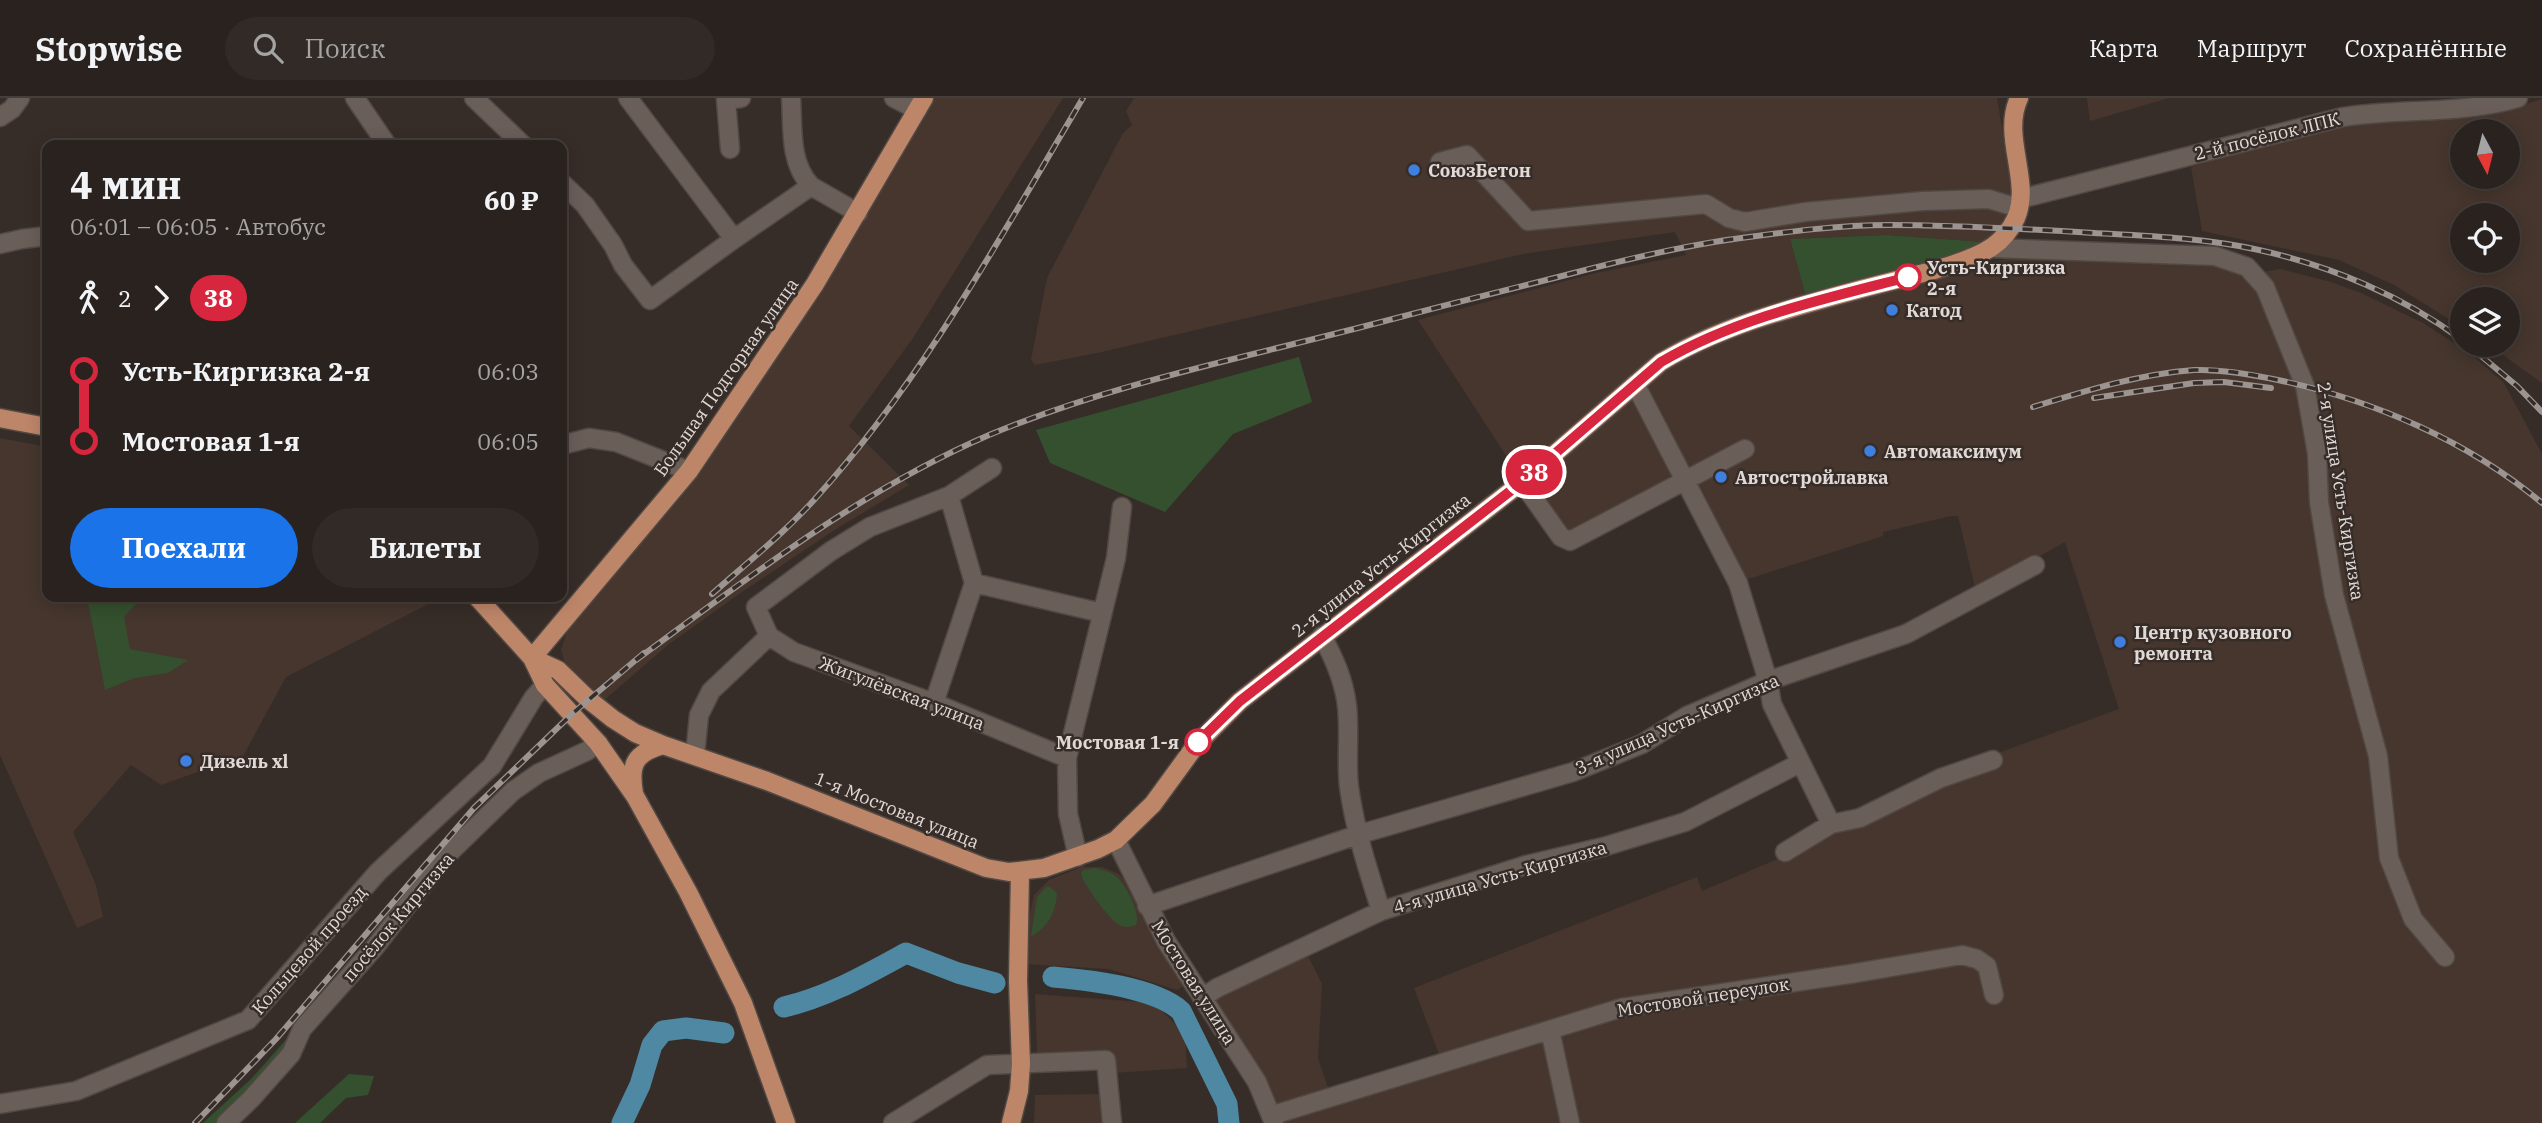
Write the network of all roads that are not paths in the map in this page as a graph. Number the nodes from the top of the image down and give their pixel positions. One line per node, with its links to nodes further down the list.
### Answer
1 (20, 98): 11 (street)
2 (355, 98): 12 (street)
3 (474, 98): 13 (street)
4 (628, 98): 21 (street)
5 (791, 98): 16 (street)
6 (894, 98): 10 (street)
7 (2019, 98): 18 (main road)
8 (2518, 98): 18 (street, 2-й посёлок ЛПК)
9 (731, 99): 14 (street)
10 (921, 104): 19 (main road, Большая Подгорная улица)
11 (0, 117)
12 (384, 140)
13 (518, 140)
14 (730, 149)
15 (1440, 162): 18 (street)
16 (811, 186): 19 (street); 21 (street)
17 (567, 188): 21 (street)
18 (2019, 204): 23 (main road)
19 (858, 212): 30 (main road, Большая Подгорная улица)
20 (42, 237): 22 (street)
21 (733, 239)
22 (0, 244)
23 (1990, 248): 24 (main road, 2-я улица Усть-Киргизка); 60 (street, 2-я улица Усть-Киргизка)
24 (1635, 384): 31 (street); 32 (main road, 2-я улица Усть-Киргизка)
25 (0, 418): 26 (main road)
26 (42, 426)
27 (567, 444): 30 (street)
28 (1745, 449): 31 (street)
29 (992, 468): 33 (street)
30 (690, 471): 41 (main road, Большая Подгорная улица)
31 (1685, 479): 32 (street); 42 (street)
32 (1522, 482): 40 (main road, 2-я улица Усть-Киргизка)
33 (949, 496): 36 (street); 39 (street)
34 (1122, 507): 38 (street)
35 (2035, 565): 42 (street, 3-я улица Усть-Киргизка)
36 (974, 583): 38 (street); 44 (street)
37 (482, 602): 41 (main road)
38 (1102, 613): 48 (street)
39 (769, 636): 44 (street, Жигулёвская улица); 47 (street)
40 (1322, 636): 53 (street); 54 (main road, 2-я улица Усть-Киргизка)
41 (532, 658): 43 (main road); 46 (main road, 1-я Мостовая улица)
42 (1768, 681): 50 (street); 53 (street, 3-я улица Усть-Киргизка)
43 (545, 685): 45 (main road); 65 (street, Кольцевой проезд)
44 (934, 703): 48 (street, Жигулёвская улица)
45 (598, 743): 51 (main road); 67 (street, посёлок Киргизка)
46 (663, 745): 47 (main road, 1-я Мостовая улица); 51 (main road)
47 (695, 755): 57 (main road, 1-я Мостовая улица)
48 (1067, 758): 56 (street)
49 (1993, 760): 52 (street)
50 (1800, 763): 52 (street); 59 (street, 4-я улица Усть-Киргизка)
51 (635, 796): 68 (main road)
52 (1831, 824): 55 (street)
53 (1357, 835): 58 (street, 3-я улица Усть-Киргизка); 59 (street)
54 (1116, 840): 56 (main road, 1-я Мостовая улица); 58 (street, Мостовая улица)
55 (1785, 852)
56 (1078, 857): 57 (main road, 1-я Мостовая улица)
57 (1020, 872): 64 (main road)
58 (1147, 905): 62 (street, Мостовая улица)
59 (1381, 911): 62 (street, 4-я улица Усть-Киргизка)
60 (2445, 957)
61 (1994, 995): 63 (street, Мостовой переулок)
62 (1202, 998): 66 (street, Мостовая улица)
63 (1550, 1030): 66 (street, Мостовой переулок); 72 (street)
64 (1021, 1064): 69 (street); 70 (main road); 71 (street)
65 (0, 1104)
66 (1274, 1119)
67 (226, 1123)
68 (786, 1123)
69 (893, 1123)
70 (1011, 1123)
71 (1112, 1123)
72 (1570, 1123)

